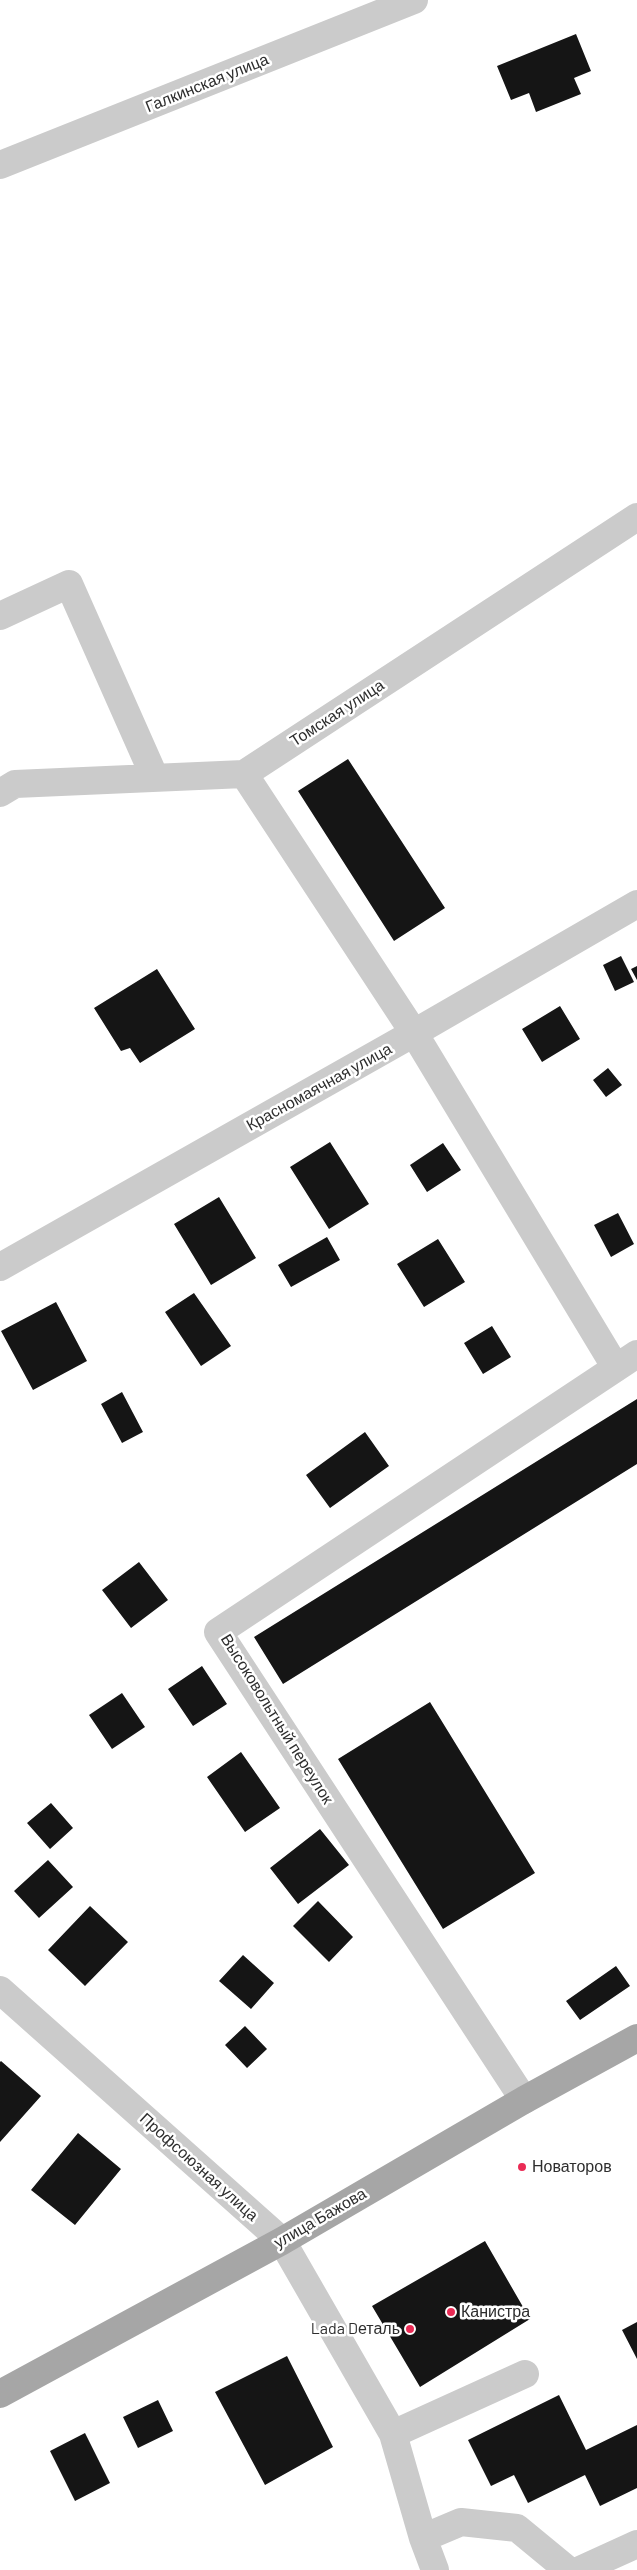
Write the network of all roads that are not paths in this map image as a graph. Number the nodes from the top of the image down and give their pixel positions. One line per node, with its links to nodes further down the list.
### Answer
1 (414, 0): 2 (street, Галкинская улица)
2 (0, 165)
3 (637, 516): 5 (street, Томская улица)
4 (0, 616): 6 (street)
5 (244, 774): 6 (street); 9 (street)
6 (155, 778): 7 (street)
7 (0, 793)
8 (637, 904): 9 (street, Красномаячная улица)
9 (414, 1033): 10 (street, Красномаячная улица); 11 (street)
10 (0, 1267)
11 (626, 1361): 14 (street, Высоковольтный переулок)
12 (0, 1990): 15 (street, Профсоюзная улица)
13 (637, 2039): 14 (main road, улица Бажова)
14 (524, 2100): 15 (main road, улица Бажова)
15 (282, 2241): 17 (main road, улица Бажова); 18 (street, Профсоюзная улица)
16 (525, 2374): 18 (street)
17 (0, 2394)
18 (394, 2434): 19 (street, Профсоюзная улица)
19 (424, 2538): 21 (street, Профсоюзная улица); 22 (street)
20 (637, 2544): 23 (street)
21 (435, 2570)
22 (568, 2570)
23 (580, 2570)

